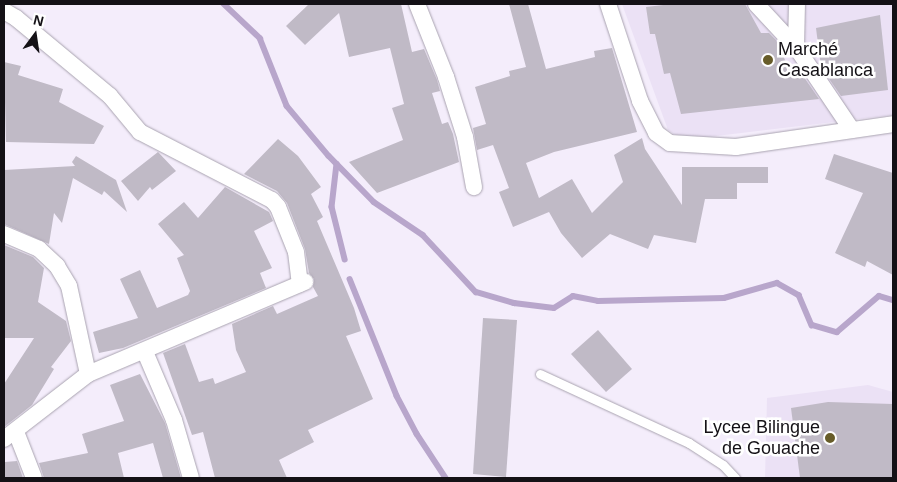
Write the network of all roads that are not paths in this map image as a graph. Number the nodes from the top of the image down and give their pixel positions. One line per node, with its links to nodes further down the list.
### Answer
1 (416, 4): 9 (street)
2 (608, 4): 8 (street)
3 (756, 4): 6 (street)
4 (797, 4): 6 (street)
5 (4, 11): 11 (street)
6 (796, 47): 8 (street)
7 (893, 124): 8 (street)
8 (852, 130)
9 (474, 187)
10 (4, 234): 12 (street)
11 (145, 352): 12 (street); 16 (street)
12 (88, 374): 14 (street)
13 (540, 374): 17 (lane)
14 (10, 436): 15 (street)
15 (34, 478)
16 (192, 478)
17 (735, 478)

